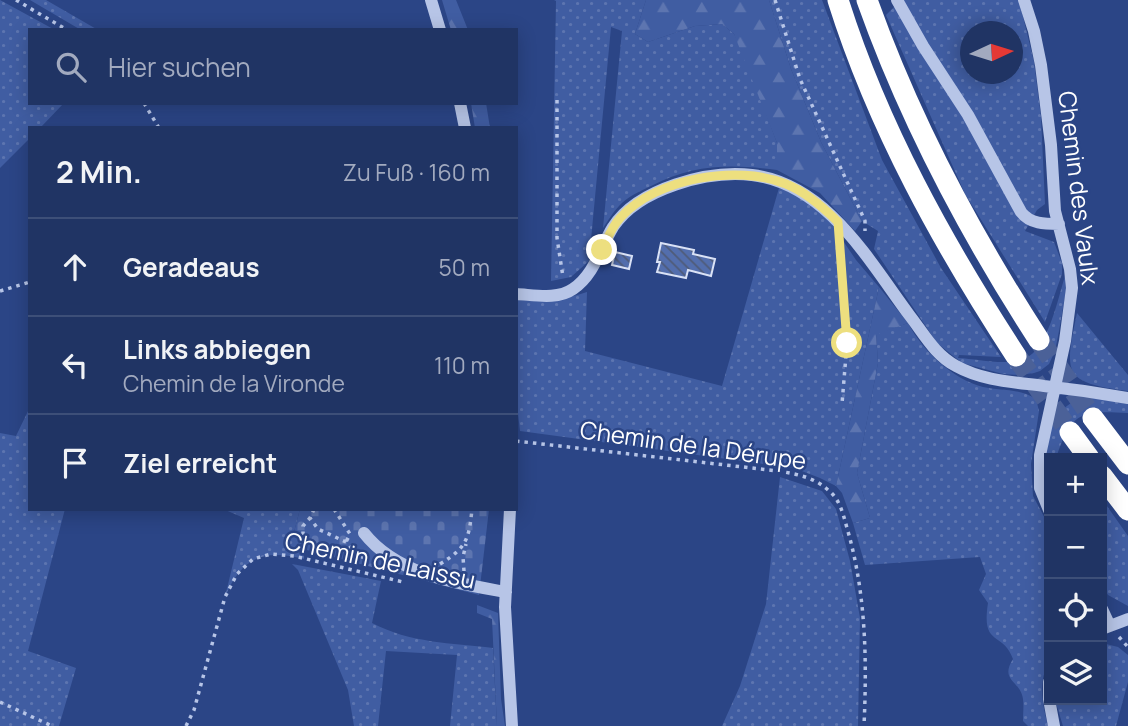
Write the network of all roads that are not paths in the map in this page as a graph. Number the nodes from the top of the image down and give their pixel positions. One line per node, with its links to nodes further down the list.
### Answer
1 (431, 0): 6 (street)
2 (838, 0): 12 (highway)
3 (867, 0): 11 (highway)
4 (897, 0): 9 (street)
5 (1024, 0): 9 (street, Chemin des Vaulx)
6 (439, 28)
7 (460, 105): 8 (street)
8 (465, 126)
9 (1059, 224): 13 (street, Chemin des Vaulx)
10 (518, 294): 13 (street)
11 (1039, 340)
12 (1016, 356)
13 (1055, 387): 14 (street); 20 (street, Chemin des Vaulx)
14 (1128, 398)
15 (1093, 418): 18 (highway)
16 (1070, 432): 17 (highway)
17 (1085, 453)
18 (1128, 464)
19 (1107, 483): 21 (highway)
20 (1044, 498)
21 (1128, 510)
22 (510, 511): 24 (street)
23 (364, 533): 24 (street)
24 (506, 592): 28 (street)
25 (1128, 619): 26 (street)
26 (1107, 625)
27 (1050, 705): 29 (street)
28 (512, 726)
29 (1054, 726)

